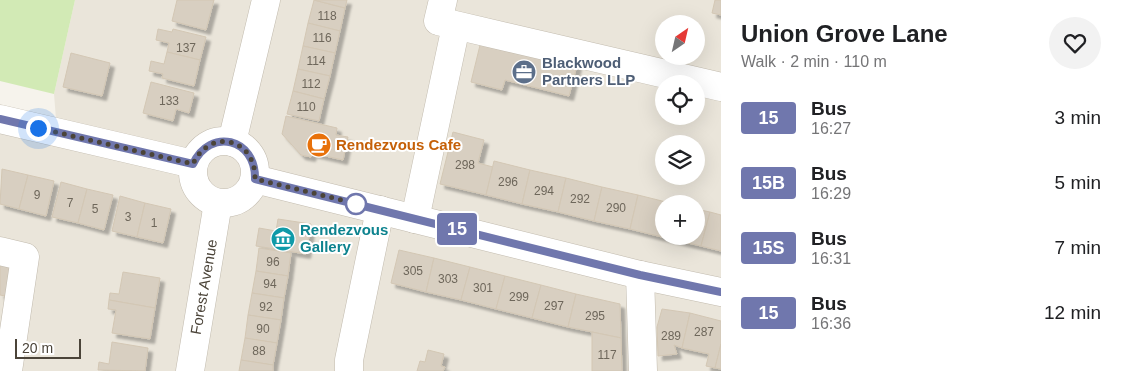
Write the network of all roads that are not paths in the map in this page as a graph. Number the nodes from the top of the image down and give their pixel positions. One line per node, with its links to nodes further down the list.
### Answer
1 (266, 0): 5 (street)
2 (445, 16): 3 (street); 10 (street)
3 (721, 87)
4 (0, 119): 6 (street)
5 (232, 142): 6 (street); 7 (street)
6 (193, 164): 8 (street)
7 (255, 179): 8 (street); 9 (street)
8 (218, 204): 16 (street, Forest Avenue)
9 (380, 210): 10 (street); 17 (street)
10 (415, 218): 12 (street)
11 (0, 250): 14 (street)
12 (640, 275): 13 (street); 18 (street)
13 (721, 292)
14 (8, 309): 15 (street)
15 (8, 371)
16 (190, 371)
17 (349, 371)
18 (643, 371)

